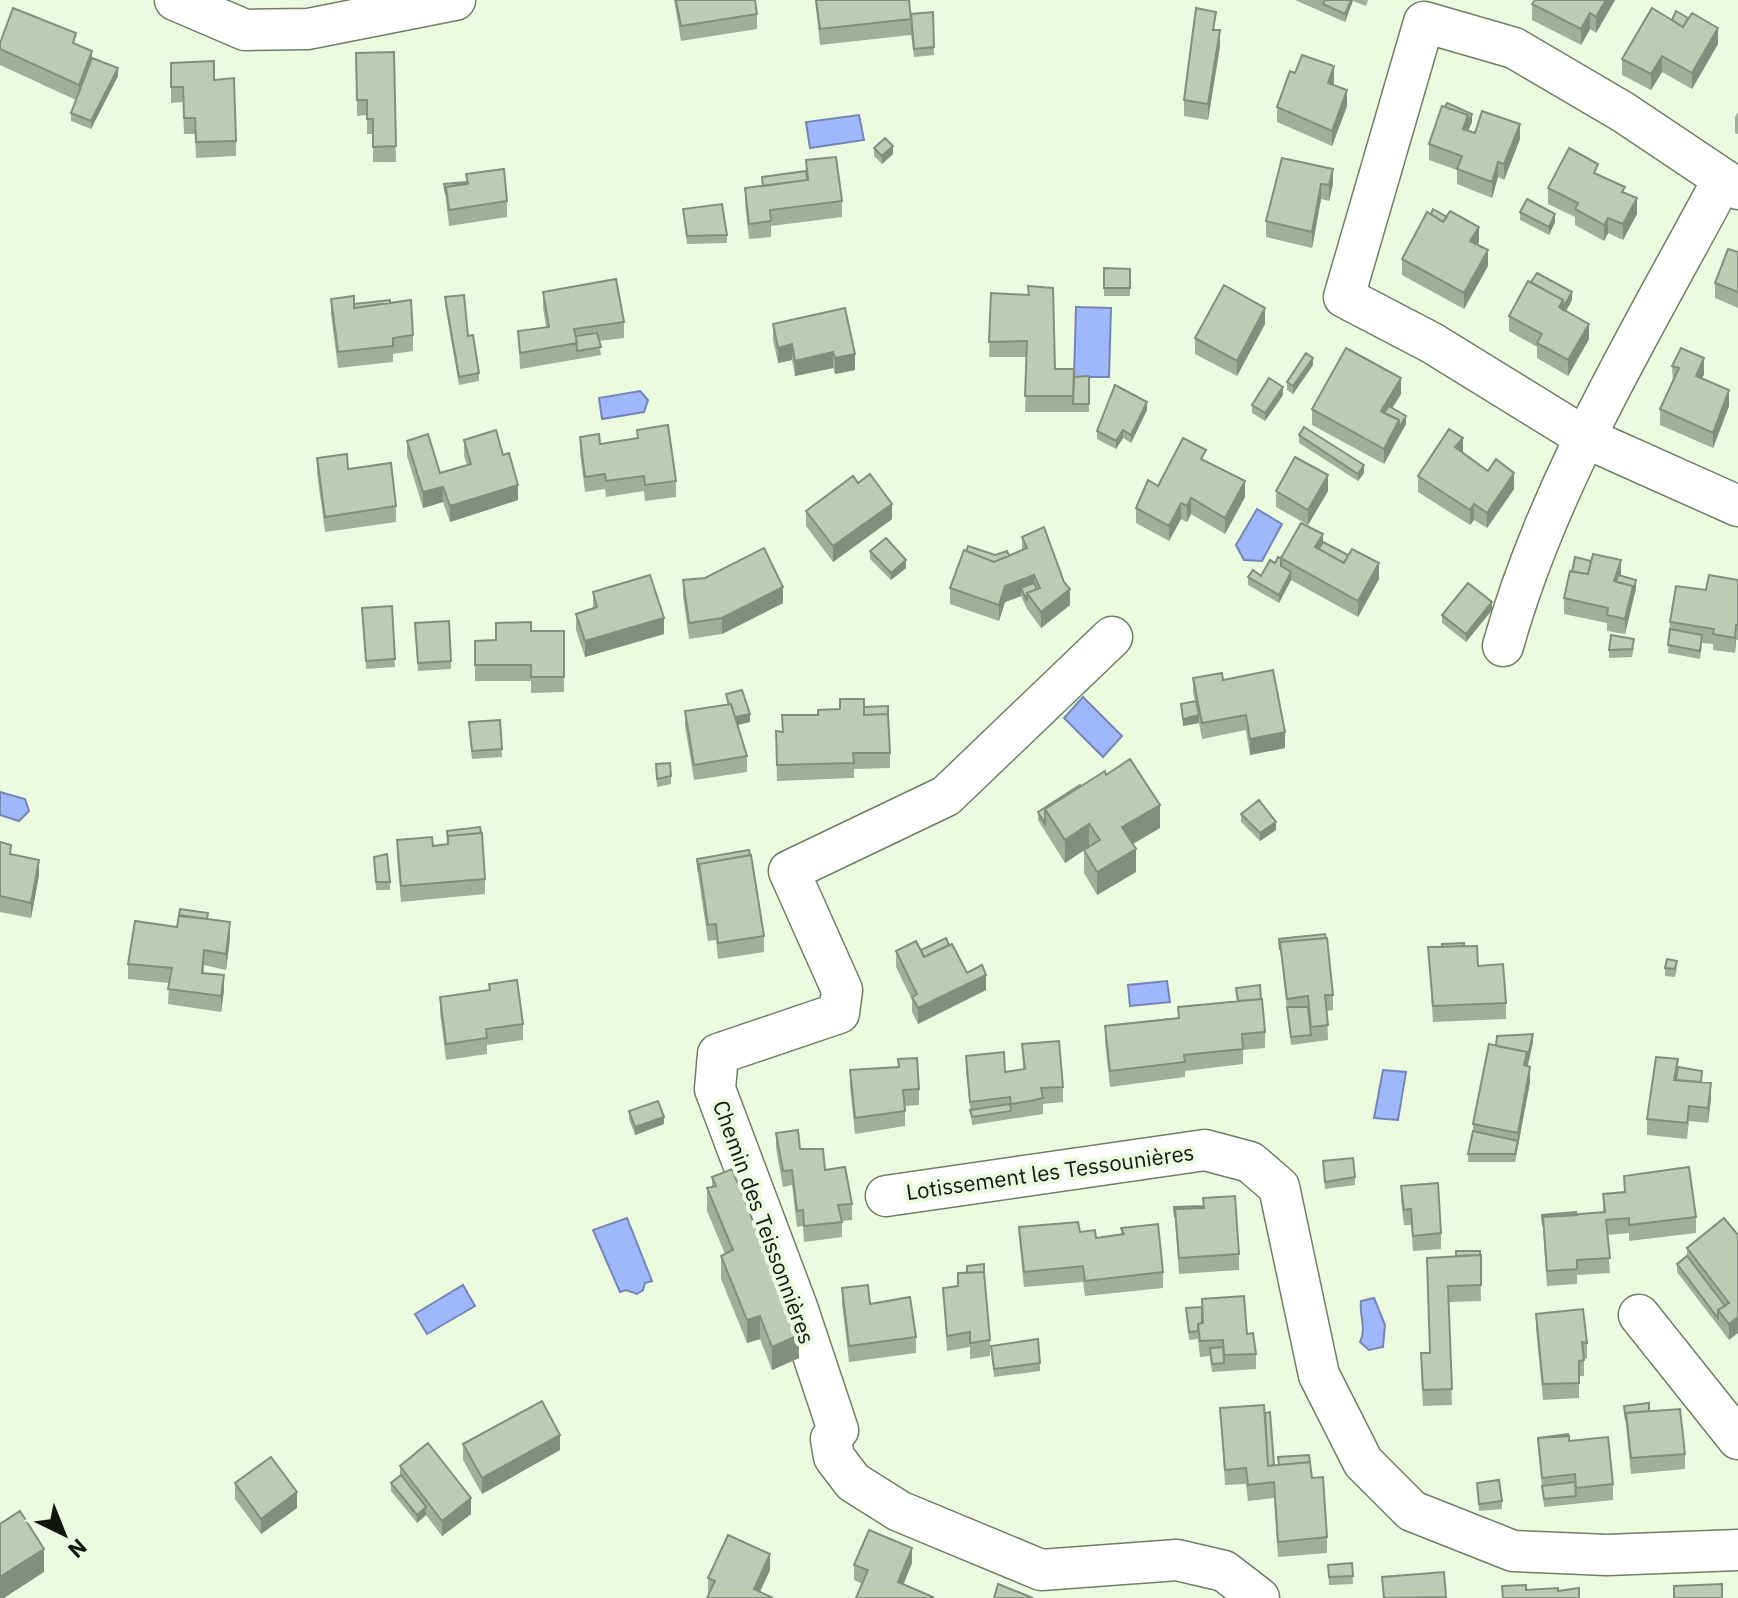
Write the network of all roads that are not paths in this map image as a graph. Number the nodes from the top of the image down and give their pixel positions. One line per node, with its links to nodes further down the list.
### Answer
1 (175, 0): 2 (street)
2 (455, 0)
3 (1731, 184): 4 (street); 4 (street)
4 (1586, 438): 5 (street); 7 (street)
5 (1738, 506)
6 (1112, 637): 12 (street, Chemin des Teissonnières)
7 (1503, 646)
8 (886, 1196): 11 (street, Lotissement les Tessounières)
9 (1639, 1315): 10 (street)
10 (1738, 1439)
11 (1738, 1550)
12 (1259, 1598)

